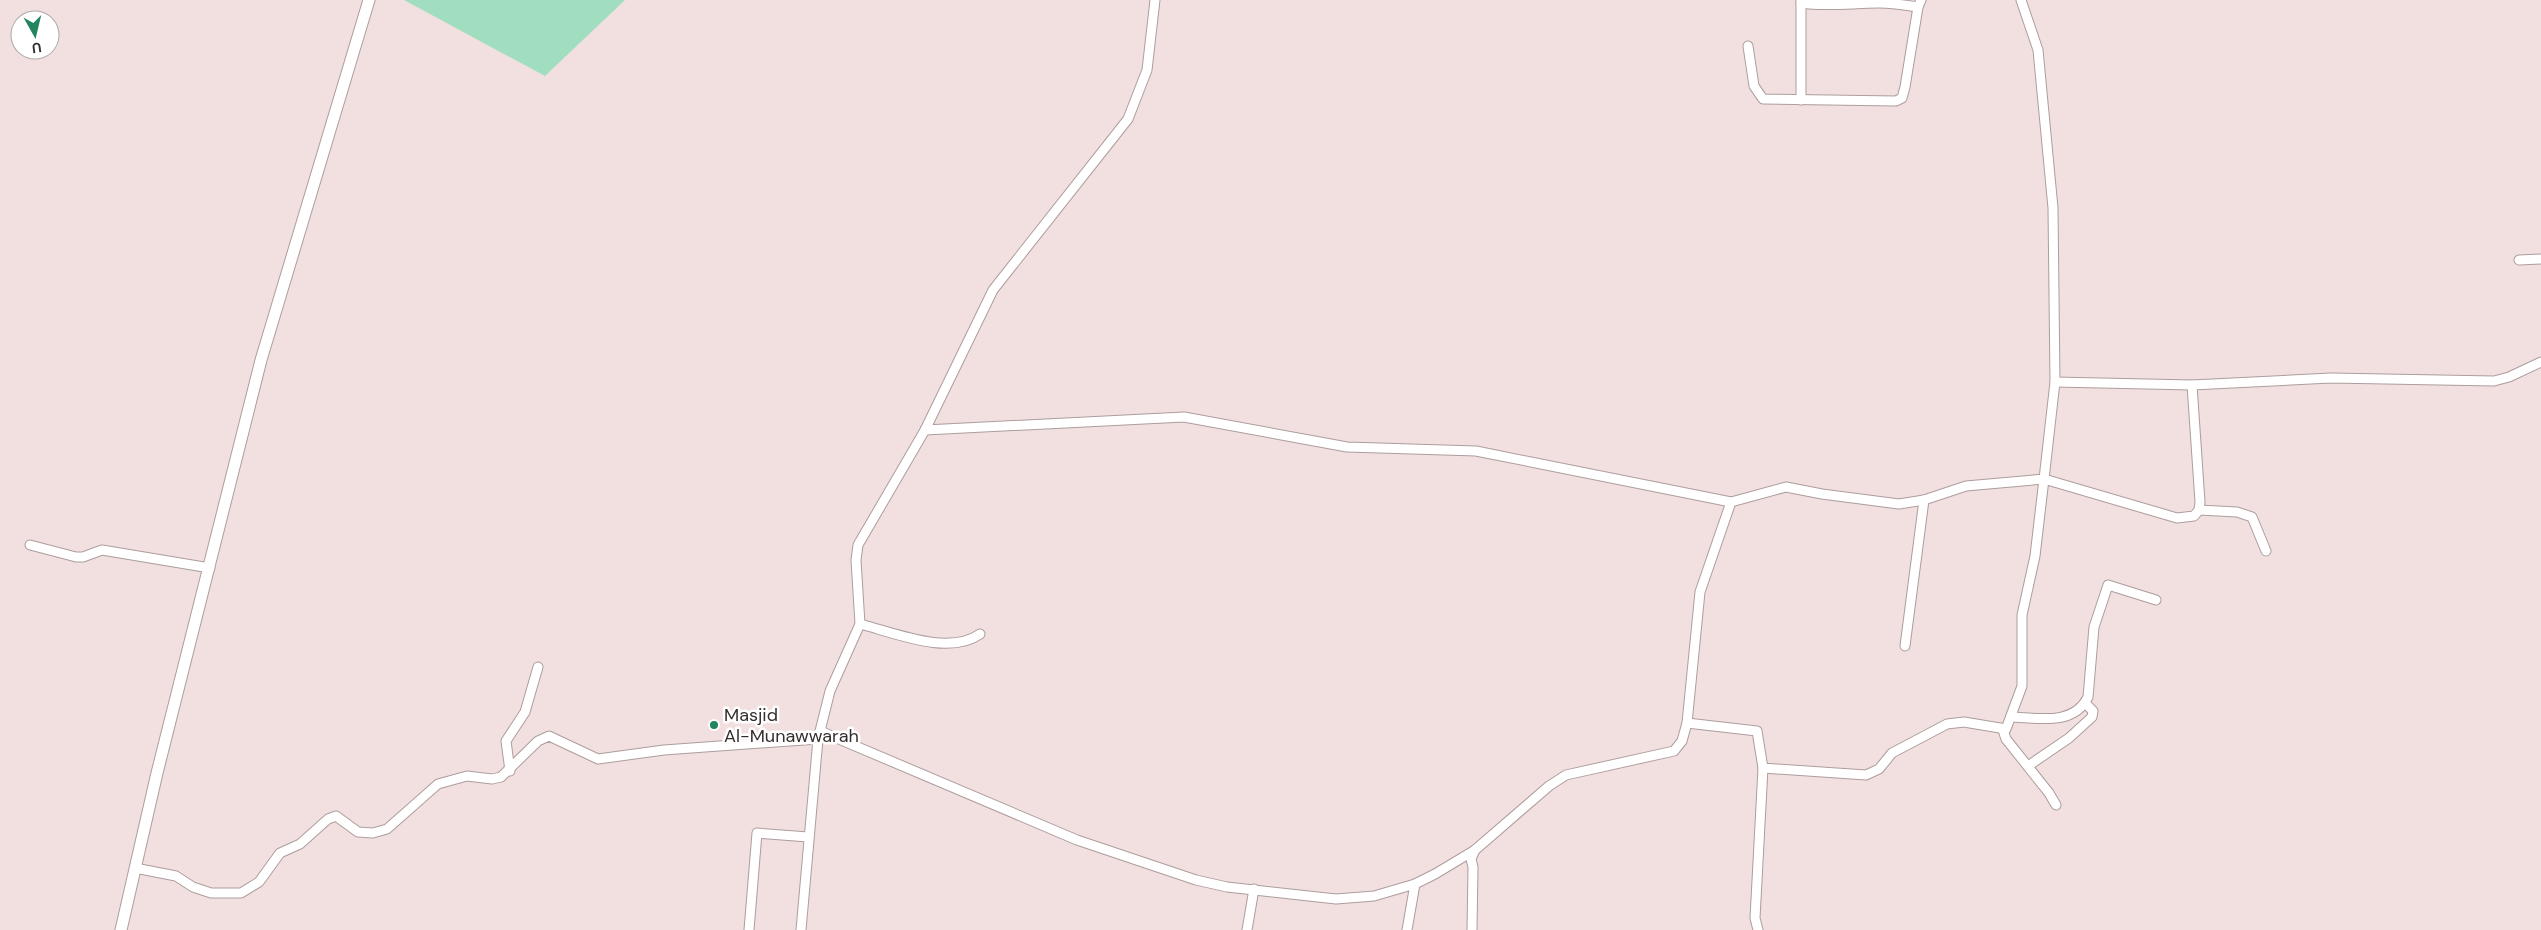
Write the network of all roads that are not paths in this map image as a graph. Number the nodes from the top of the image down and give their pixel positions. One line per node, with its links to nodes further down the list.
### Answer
1 (369, 0): 20 (street)
2 (1155, 0): 13 (street)
3 (2021, 0): 11 (street)
4 (1801, 2): 5 (street); 7 (street)
5 (1920, 3): 7 (street)
6 (1748, 46): 7 (street)
7 (1801, 100)
8 (2541, 259): 9 (street)
9 (2519, 260)
10 (2541, 362): 12 (street)
11 (2055, 382): 12 (street); 14 (street)
12 (2192, 385): 17 (street)
13 (924, 430): 16 (street); 22 (street)
14 (2044, 479): 15 (street); 17 (street); 27 (street)
15 (1924, 500): 16 (street); 24 (street)
16 (1731, 502): 28 (street)
17 (2199, 510): 19 (street)
18 (30, 546): 20 (street)
19 (2266, 551)
20 (210, 568): 37 (street)
21 (2156, 600): 26 (street)
22 (860, 624): 23 (street); 30 (street)
23 (980, 634)
24 (1905, 646)
25 (538, 667): 33 (street)
26 (2085, 703): 27 (street); 31 (street)
27 (2011, 717): 29 (street)
28 (1687, 723): 32 (street); 36 (street)
29 (2003, 730): 31 (street); 32 (street)
30 (819, 735): 33 (street); 35 (street); 39 (street)
31 (2028, 766): 34 (street)
32 (1763, 768): 46 (street)
33 (510, 770): 37 (street)
34 (2056, 805)
35 (808, 837): 41 (street); 42 (street)
36 (1475, 850): 38 (street); 45 (street)
37 (135, 868): 40 (street)
38 (1415, 884): 39 (street); 44 (street)
39 (1254, 889): 43 (street)
40 (121, 930)
41 (749, 930)
42 (801, 930)
43 (1247, 930)
44 (1407, 930)
45 (1472, 930)
46 (1758, 930)

